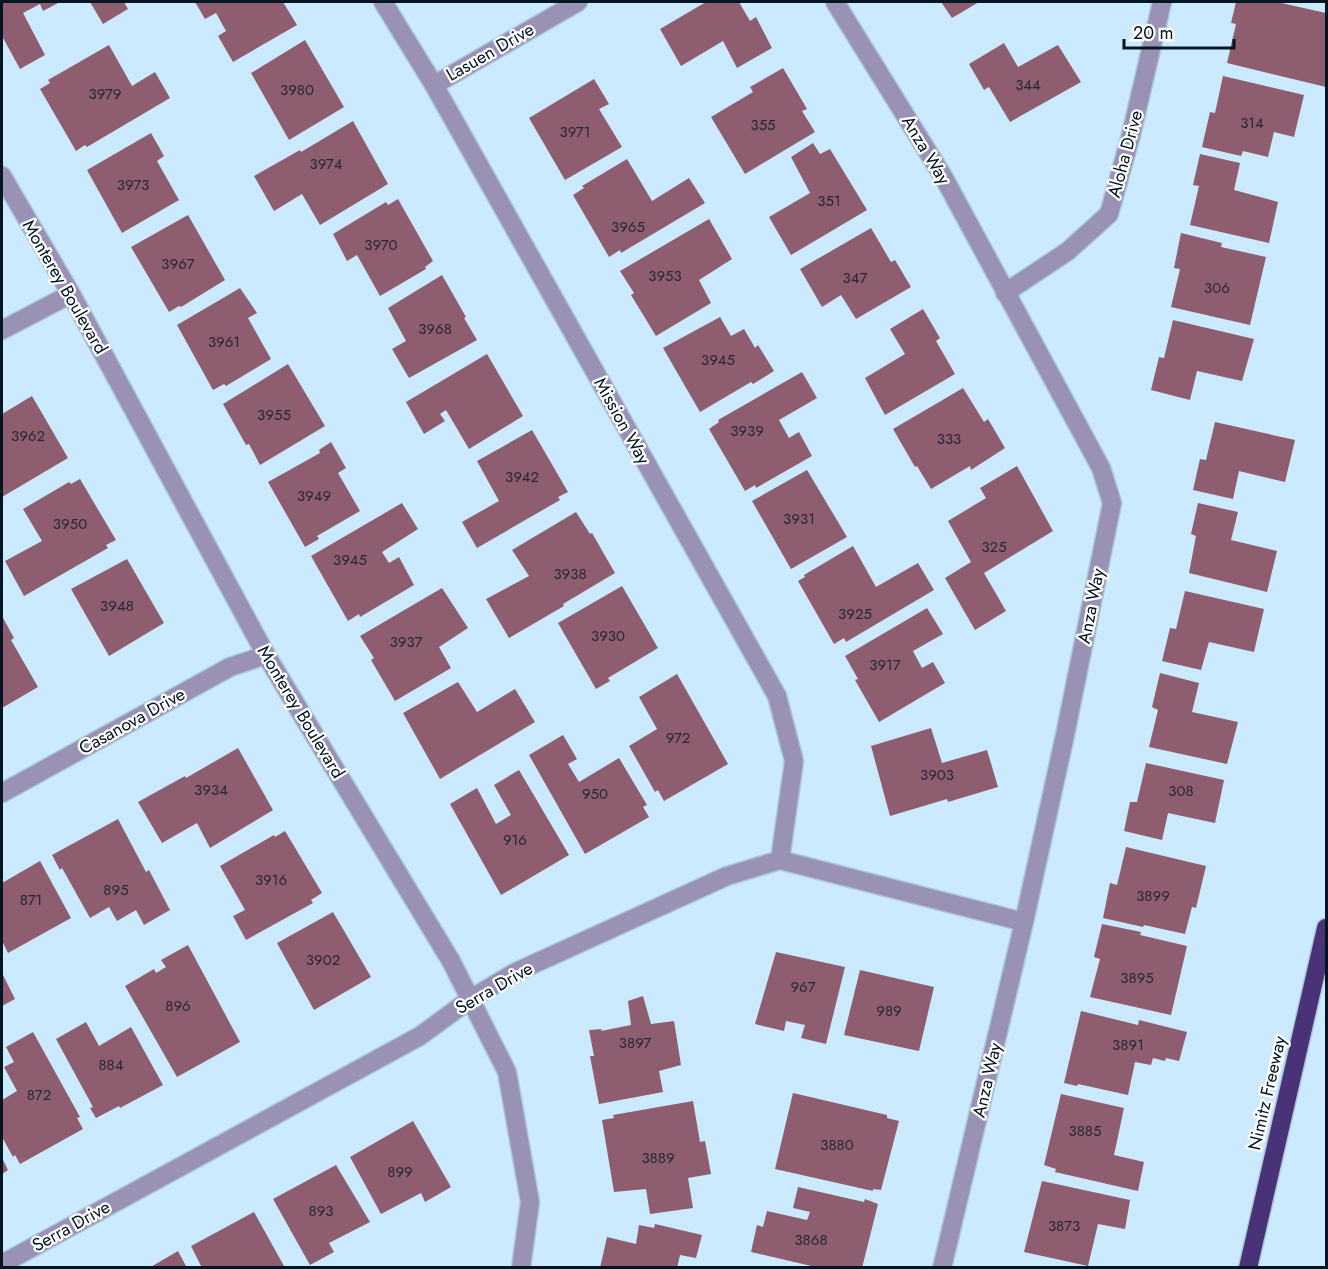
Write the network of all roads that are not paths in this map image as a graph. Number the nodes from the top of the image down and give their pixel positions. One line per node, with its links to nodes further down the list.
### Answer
1 (383, 2): 5 (street, Mission Way)
2 (578, 2): 5 (street, Lasuen Drive)
3 (835, 2): 7 (street, Anza Way)
4 (1162, 2): 7 (street, Aloha Drive)
5 (434, 85): 12 (street, Mission Way)
6 (2, 176): 8 (street, Monterey Boulevard)
7 (1005, 293): 13 (street, Anza Way)
8 (71, 294): 9 (street); 10 (street, Monterey Boulevard)
9 (2, 330)
10 (266, 655): 11 (street, Casanova Drive); 15 (street, Monterey Boulevard)
11 (2, 793)
12 (780, 860): 13 (street); 15 (street, Serra Drive)
13 (1024, 922): 18 (street, Anza Way)
14 (1326, 928): 19 (highway, Nimitz Freeway)
15 (472, 998): 16 (street, Serra Drive); 17 (street, Monterey Boulevard)
16 (2, 1264)
17 (520, 1268)
18 (942, 1268)
19 (1248, 1268)

